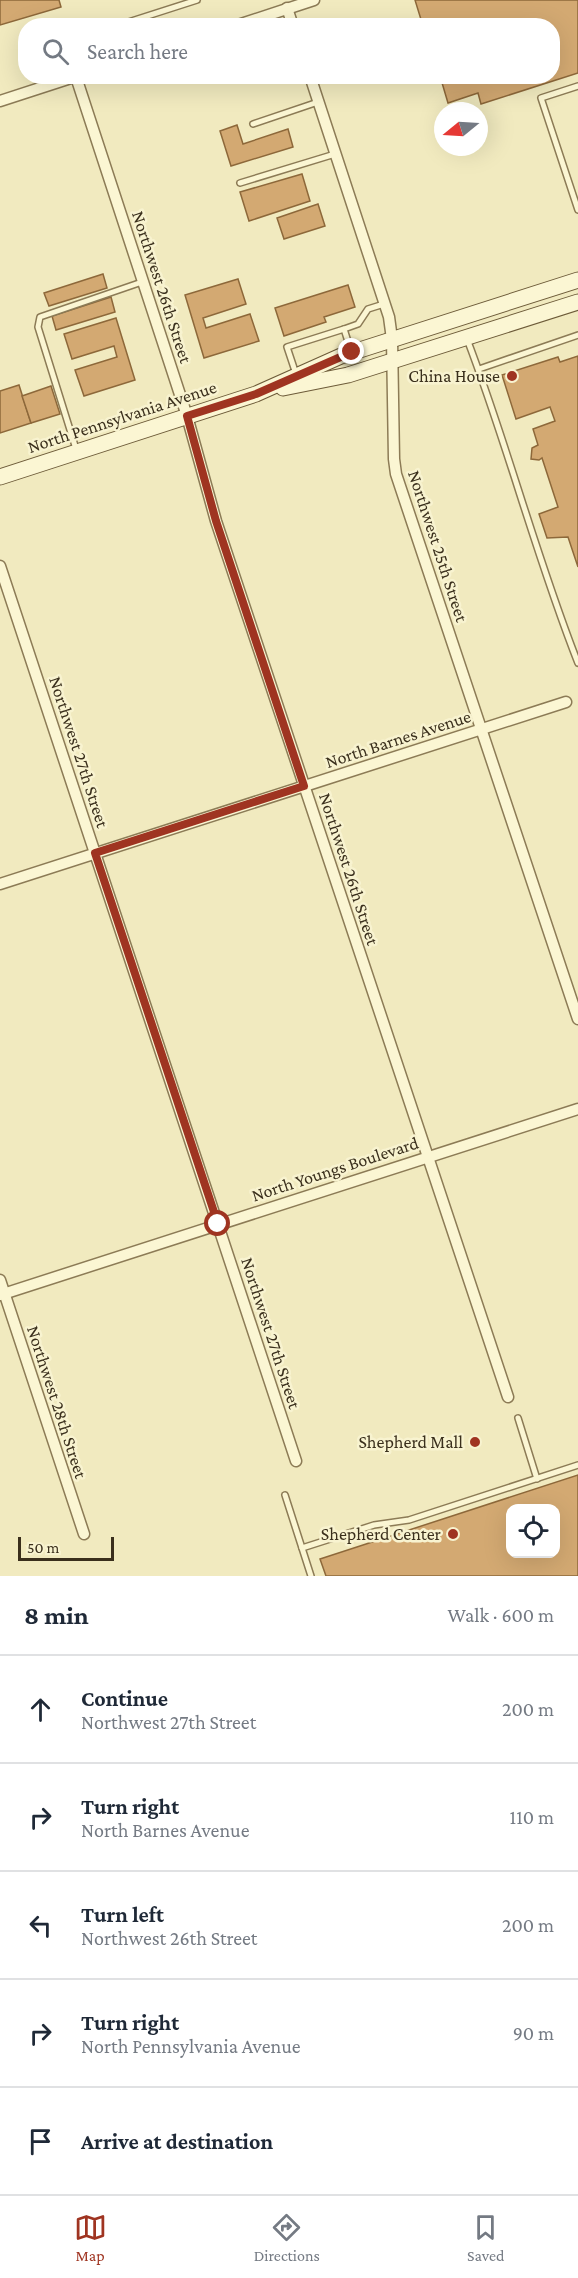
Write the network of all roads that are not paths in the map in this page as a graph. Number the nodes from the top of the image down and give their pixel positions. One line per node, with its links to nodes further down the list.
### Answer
1 (197, 0): 4 (lane)
2 (314, 0): 3 (street)
3 (287, 8): 5 (street); 6 (street)
4 (141, 18)
5 (258, 18)
6 (290, 18)
7 (54, 84): 11 (street)
8 (78, 84): 18 (street, Northwest 26th Street)
9 (312, 84): 12 (street, Northwest 25th Street)
10 (578, 86): 16 (lane)
11 (0, 101)
12 (318, 102): 13 (lane); 14 (street, Northwest 25th Street)
13 (253, 124)
14 (335, 154): 15 (lane); 21 (street, Northwest 25th Street)
15 (240, 183)
16 (578, 210)
17 (578, 280): 19 (main road, North Pennsylvania Avenue)
18 (142, 282): 34 (street, Northwest 26th Street); 35 (lane)
19 (545, 291): 22 (main road); 23 (main road, North Pennsylvania Avenue)
20 (578, 302): 22 (main road, North Pennsylvania Avenue)
21 (384, 304): 24 (lane); 28 (street, Northwest 25th Street)
22 (551, 311): 25 (main road, North Pennsylvania Avenue)
23 (478, 312): 25 (main road); 28 (main road, North Pennsylvania Avenue)
24 (344, 329): 29 (lane); 32 (lane)
25 (485, 332): 27 (main road, North Pennsylvania Avenue)
26 (578, 336): 31 (lane)
27 (467, 337): 30 (main road, North Pennsylvania Avenue); 31 (lane)
28 (392, 339): 29 (main road, North Pennsylvania Avenue); 30 (street, Northwest 25th Street)
29 (352, 352): 32 (main road, North Pennsylvania Avenue)
30 (392, 361): 33 (main road, North Pennsylvania Avenue); 40 (street, Northwest 25th Street)
31 (478, 369): 38 (lane)
32 (296, 376): 33 (main road, North Pennsylvania Avenue)
33 (256, 394): 34 (main road, North Pennsylvania Avenue)
34 (187, 416): 35 (main road, North Pennsylvania Avenue); 41 (street, Northwest 26th Street)
35 (77, 452): 36 (main road, North Pennsylvania Avenue)
36 (0, 477)
37 (0, 566): 42 (street, Northwest 27th Street)
38 (578, 663)
39 (566, 702): 40 (street, North Barnes Avenue)
40 (482, 729): 41 (street, North Barnes Avenue); 44 (street, Northwest 25th Street)
41 (304, 786): 42 (street, North Barnes Avenue); 46 (street, Northwest 26th Street)
42 (95, 853): 43 (street, North Barnes Avenue); 47 (street, Northwest 27th Street)
43 (0, 884)
44 (578, 1019)
45 (578, 1109): 46 (street, North Youngs Boulevard)
46 (428, 1157): 47 (street, North Youngs Boulevard); 50 (street, Northwest 26th Street)
47 (218, 1224): 49 (street, North Youngs Boulevard); 52 (street, Northwest 27th Street)
48 (0, 1280): 49 (street, Northwest 28th Street)
49 (2, 1294): 56 (street, Northwest 28th Street)
50 (508, 1397)
51 (518, 1418): 54 (lane)
52 (296, 1461)
53 (578, 1466): 54 (lane)
54 (537, 1479): 57 (lane)
55 (285, 1496): 57 (lane)
56 (84, 1534)
57 (302, 1548): 58 (lane)
58 (311, 1576)

